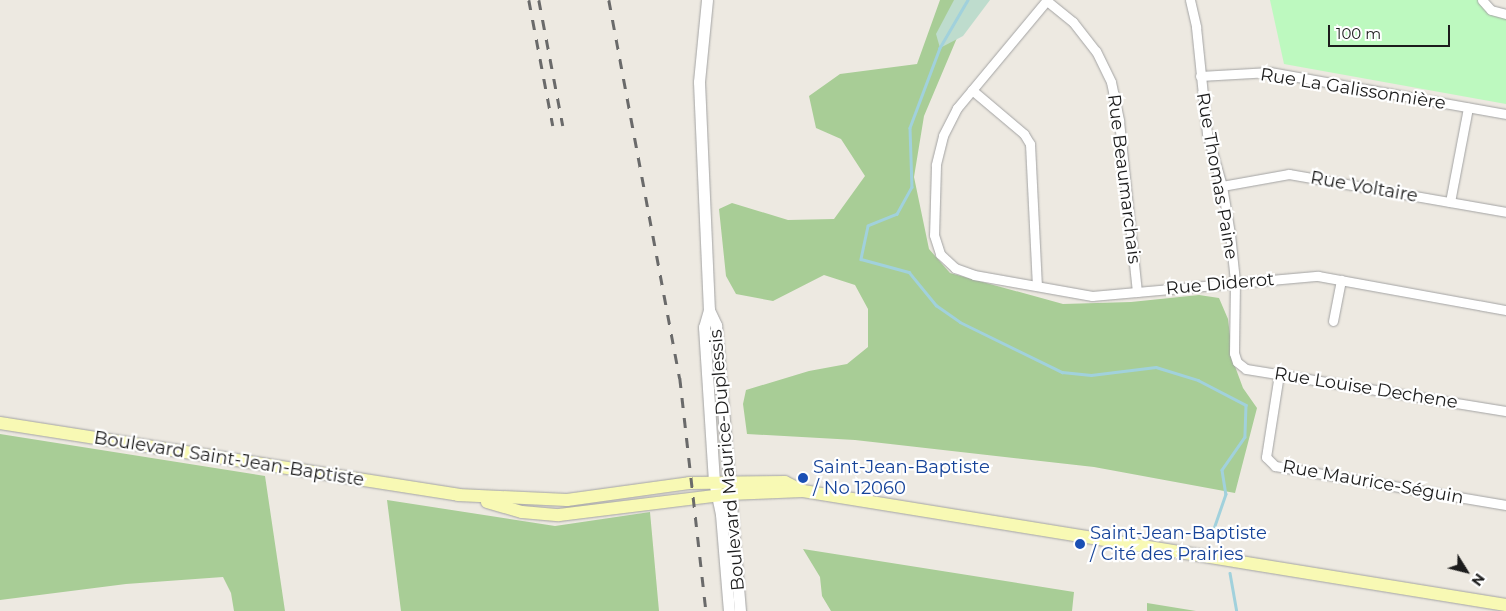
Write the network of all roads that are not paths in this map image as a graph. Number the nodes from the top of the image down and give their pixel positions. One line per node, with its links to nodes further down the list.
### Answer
1 (707, 0): 17 (street, Boulevard Maurice-Duplessis)
2 (1047, 0): 7 (street); 16 (street, Rue Beaumarchais)
3 (1190, 0): 6 (street, Rue Thomas Paine)
4 (1482, 0): 5 (street)
5 (1506, 14)
6 (1200, 76): 8 (street, Rue La Galissonnière); 10 (street, Rue Thomas Paine)
7 (972, 90): 15 (street); 15 (street, Rue Diderot)
8 (1468, 108): 9 (street, Rue La Galissonnière); 11 (street)
9 (1506, 114)
10 (1222, 186): 11 (street, Rue Voltaire); 14 (street, Rue Thomas Paine)
11 (1450, 202): 12 (street, Rue Voltaire)
12 (1506, 212)
13 (1341, 280): 14 (street, Rue Diderot); 18 (street, Rue Diderot); 19 (street)
14 (1235, 281): 16 (street, Rue Diderot); 20 (street, Rue Thomas Paine)
15 (1037, 286): 16 (street, Rue Diderot)
16 (1137, 292)
17 (709, 310): 24 (street, Boulevard Maurice-Duplessis); 25 (street, Boulevard Maurice-Duplessis)
18 (1506, 310)
19 (1334, 321)
20 (1234, 353): 21 (street, Rue Louise Dechene)
21 (1279, 374): 22 (street, Rue Louise Dechene); 28 (street, Rue Maurice-Séguin)
22 (1506, 411)
23 (0, 423): 26 (main road, Boulevard Saint-Jean-Baptiste)
24 (714, 482): 25 (main road, Boulevard Saint-Jean-Baptiste); 26 (main road, Boulevard Saint-Jean-Baptiste); 27 (street, Boulevard Maurice-Duplessis)
25 (729, 487): 27 (main road, Boulevard Saint-Jean-Baptiste); 29 (main road, Boulevard Saint-Jean-Baptiste); 31 (street, Boulevard Maurice-Duplessis)
26 (458, 495): 27 (main road, Boulevard Saint-Jean-Baptiste)
27 (716, 496): 30 (street, Boulevard Maurice-Duplessis)
28 (1506, 504)
29 (1506, 605)
30 (729, 611)
31 (740, 611)

